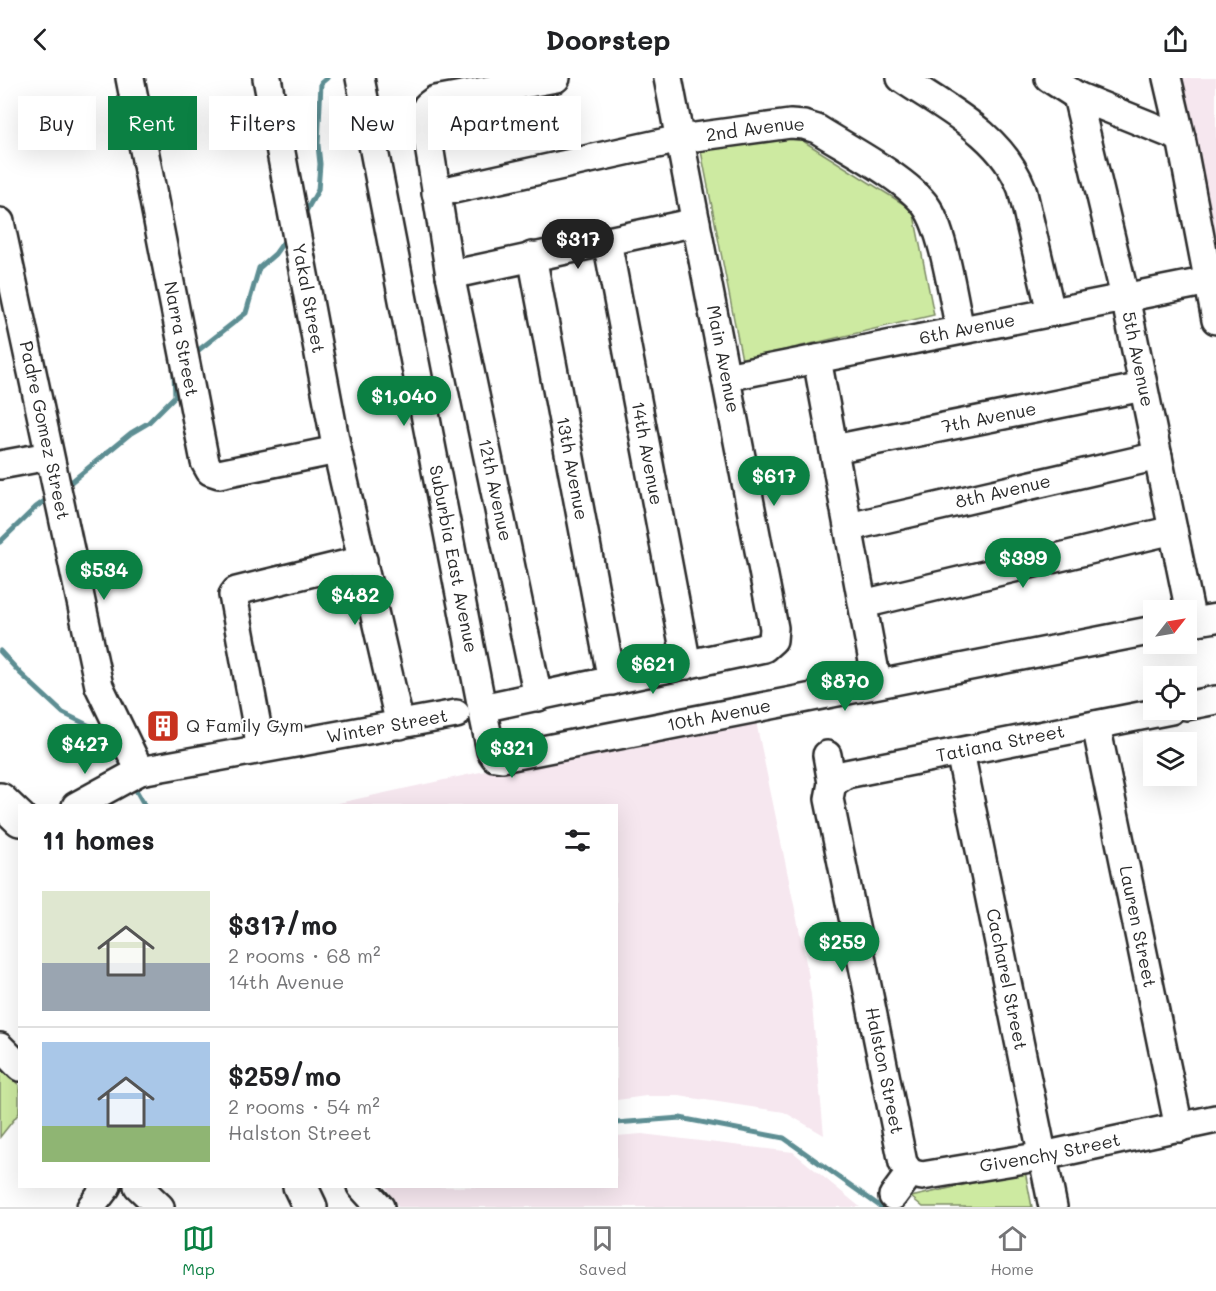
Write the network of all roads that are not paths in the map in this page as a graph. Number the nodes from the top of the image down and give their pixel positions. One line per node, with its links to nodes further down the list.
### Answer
1 (130, 78): 27 (street, Narra Street)
2 (267, 78): 27 (street, Yakal Street)
3 (360, 78): 43 (street, Suburbia East Avenue)
4 (556, 78): 12 (street, 12th Avenue)
5 (668, 78): 11 (street, Main Avenue)
6 (901, 78): 20 (street)
7 (1049, 78): 9 (street)
8 (1167, 78): 10 (street)
9 (1077, 96): 10 (street); 19 (street, 5th Avenue)
10 (1181, 138): 18 (street)
11 (680, 139): 12 (street, 2nd Avenue); 14 (street, Main Avenue); 22 (street, 2nd Avenue)
12 (436, 193): 17 (street, 12th Avenue)
13 (0, 222): 28 (street, Padre Gomez Street)
14 (696, 222): 15 (street); 24 (street, Main Avenue)
15 (607, 241): 16 (street); 37 (street, 14th Avenue)
16 (531, 256): 17 (street); 38 (street, 13th Avenue)
17 (450, 274): 40 (street, 12th Avenue)
18 (1209, 281): 19 (street, 6th Avenue); 21 (street)
19 (1125, 297): 20 (street, 6th Avenue); 25 (street, 5th Avenue)
20 (1051, 312): 22 (street, 6th Avenue)
21 (1216, 320)
22 (960, 330): 23 (street, 6th Avenue)
23 (818, 359): 24 (street, 6th Avenue); 26 (street)
24 (726, 377): 37 (street, Main Avenue)
25 (1143, 387): 26 (street, 7th Avenue); 29 (street, 5th Avenue)
26 (834, 449): 31 (street)
27 (337, 450): 33 (street, Yakal Street)
28 (49, 456): 30 (street); 52 (street, Padre Gomez Street)
29 (1158, 456): 31 (street, 8th Avenue); 32 (street, 5th Avenue)
30 (0, 465)
31 (849, 527): 34 (street)
32 (1173, 530): 34 (street); 35 (street, 5th Avenue)
33 (363, 560): 46 (street, Yakal Street); 48 (street)
34 (863, 604): 39 (street)
35 (1198, 621)
36 (1143, 632): 39 (street, 10th Avenue)
37 (687, 665): 38 (street)
38 (612, 681): 40 (street)
39 (877, 683): 51 (street, 10th Avenue)
40 (538, 697): 43 (street)
41 (1216, 700): 42 (street)
42 (1197, 704)
43 (482, 708): 51 (street, Suburbia East Avenue)
44 (456, 714): 46 (street, Winter Street)
45 (1143, 716): 47 (street, Tatiana Street)
46 (400, 725): 48 (street, Winter Street)
47 (1096, 725): 49 (street, Tatiana Street); 60 (street, Lauren Street)
48 (261, 748): 52 (street, Winter Street)
49 (960, 752): 53 (street, Tatiana Street); 61 (street, Cacharel Street)
50 (827, 755): 53 (street, Halston Street)
51 (495, 757)
52 (131, 775): 55 (street)
53 (832, 783): 62 (street, Halston Street)
54 (0, 800): 56 (main road)
55 (80, 804)
56 (18, 817)
57 (0, 1047): 58 (street)
58 (18, 1065)
59 (1216, 1119): 60 (street, Givenchy Street)
60 (1179, 1128): 61 (street, Givenchy Street)
61 (1043, 1156): 62 (street, Givenchy Street); 70 (street, Cacharel Street)
62 (910, 1173): 66 (street)
63 (105, 1188): 67 (street)
64 (140, 1188): 68 (street)
65 (363, 1188): 69 (street)
66 (893, 1196)
67 (91, 1207)
68 (160, 1207)
69 (380, 1207)
70 (1053, 1207)

